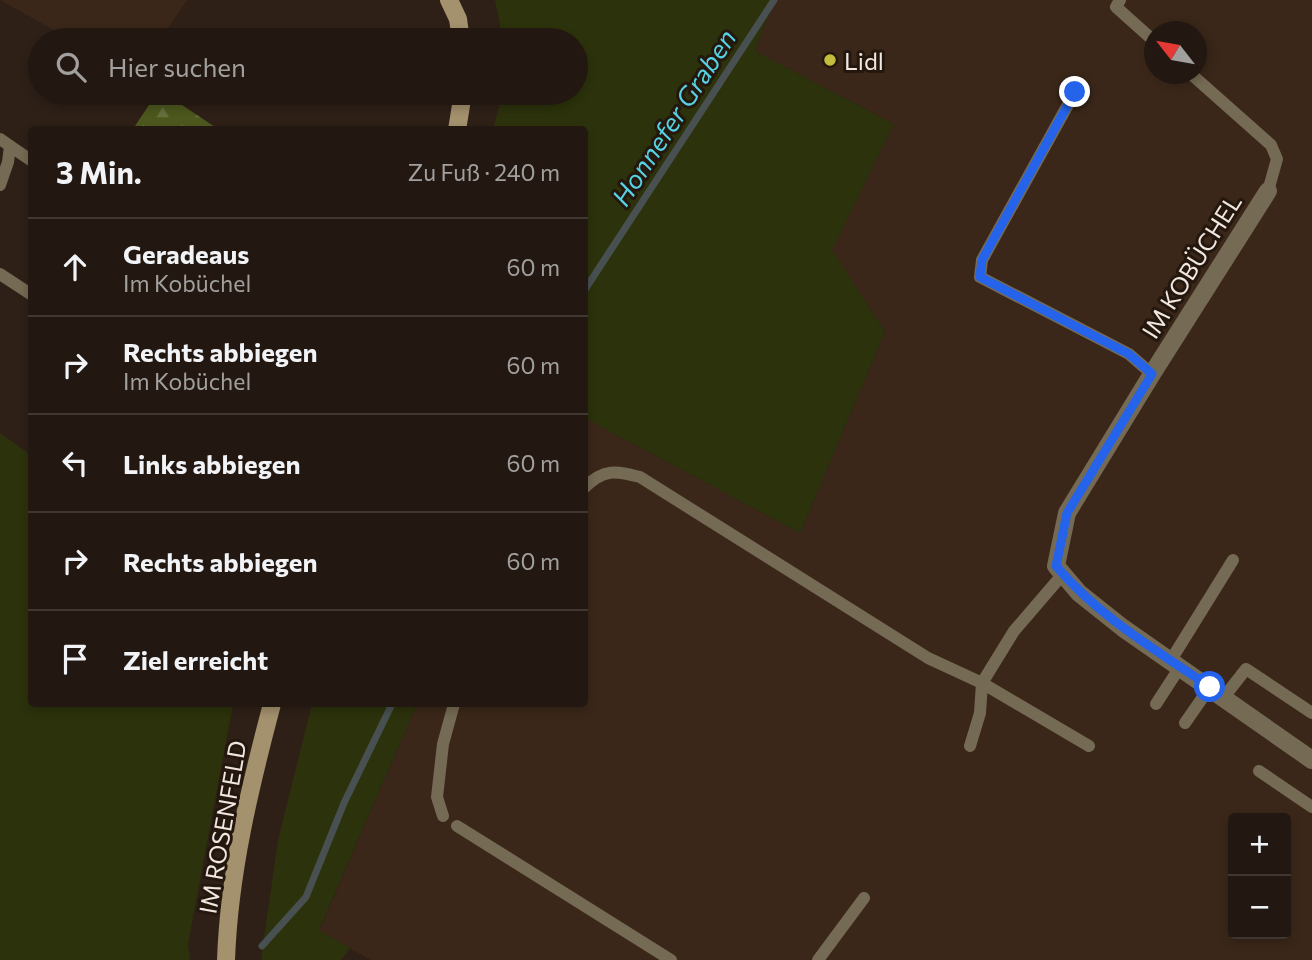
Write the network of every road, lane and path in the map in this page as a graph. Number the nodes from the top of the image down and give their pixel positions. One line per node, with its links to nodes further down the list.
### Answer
1 (449, 0): 3 (street)
2 (1120, 0): 4 (lane)
3 (459, 28)
4 (1144, 32)
5 (1202, 84): 12 (lane)
6 (1075, 92): 15 (lane)
7 (461, 105): 8 (street)
8 (458, 126)
9 (5, 143): 10 (lane); 11 (lane)
10 (28, 158)
11 (0, 185)
12 (1268, 191): 15 (street, IM KOBÜCHEL)
13 (0, 274): 14 (lane)
14 (28, 292)
15 (1152, 374): 18 (street, IM KOBÜCHEL)
16 (588, 484): 20 (lane)
17 (1233, 560): 19 (lane)
18 (1063, 574): 19 (street); 20 (lane)
19 (1176, 663): 21 (street); 22 (lane)
20 (982, 683): 27 (lane); 28 (lane)
21 (1217, 692): 25 (lane); 26 (lane); 29 (street)
22 (1156, 704)
23 (271, 707): 35 (street, IM ROSENFELD)
24 (453, 707): 32 (lane)
25 (1312, 713)
26 (1185, 723)
27 (970, 746)
28 (1089, 746)
29 (1312, 760)
30 (1259, 771): 31 (lane)
31 (1312, 810)
32 (443, 816)
33 (457, 826): 36 (lane)
34 (864, 898): 37 (lane)
35 (226, 960)
36 (671, 960)
37 (818, 960)

